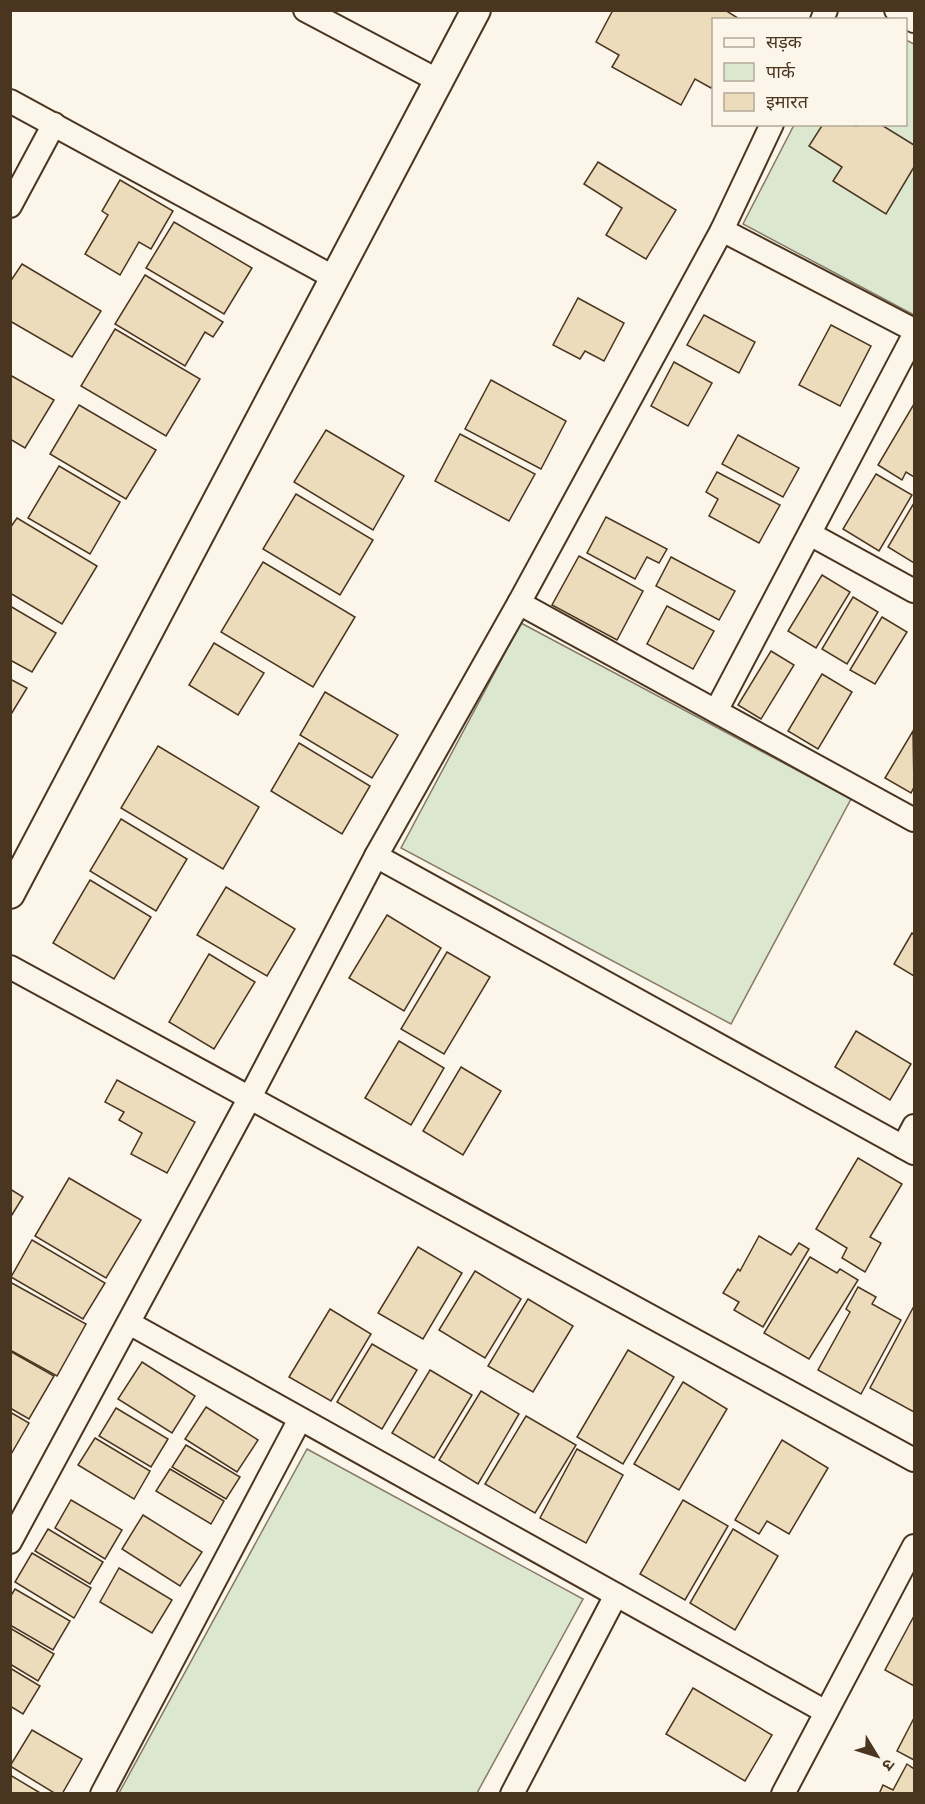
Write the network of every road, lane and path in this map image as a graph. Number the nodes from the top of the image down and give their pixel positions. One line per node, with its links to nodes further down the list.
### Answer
1 (305, 10): 5 (street)
2 (476, 10): 5 (street)
3 (896, 10): 4 (street)
4 (915, 21)
5 (439, 81): 11 (street)
6 (10, 101): 7 (street)
7 (54, 124): 9 (street); 11 (street)
8 (771, 126): 10 (street)
9 (10, 206)
10 (722, 230): 12 (street); 15 (street)
11 (335, 279): 19 (street)
12 (915, 333): 13 (street)
13 (810, 534): 14 (street); 16 (street)
14 (915, 591)
15 (519, 603): 16 (street); 18 (street)
16 (717, 711): 17 (street)
17 (915, 820)
18 (376, 856): 21 (street); 23 (street)
19 (10, 894)
20 (10, 967): 21 (street)
21 (249, 1099): 24 (street); 26 (street)
22 (915, 1126): 23 (street)
23 (909, 1150)
24 (129, 1323): 25 (street); 27 (street)
25 (300, 1419): 29 (street); 31 (street)
26 (915, 1460)
27 (10, 1542)
28 (915, 1546): 30 (street)
29 (616, 1595): 30 (street); 32 (street)
30 (826, 1712): 33 (street)
31 (102, 1794)
32 (512, 1794)
33 (783, 1794)

